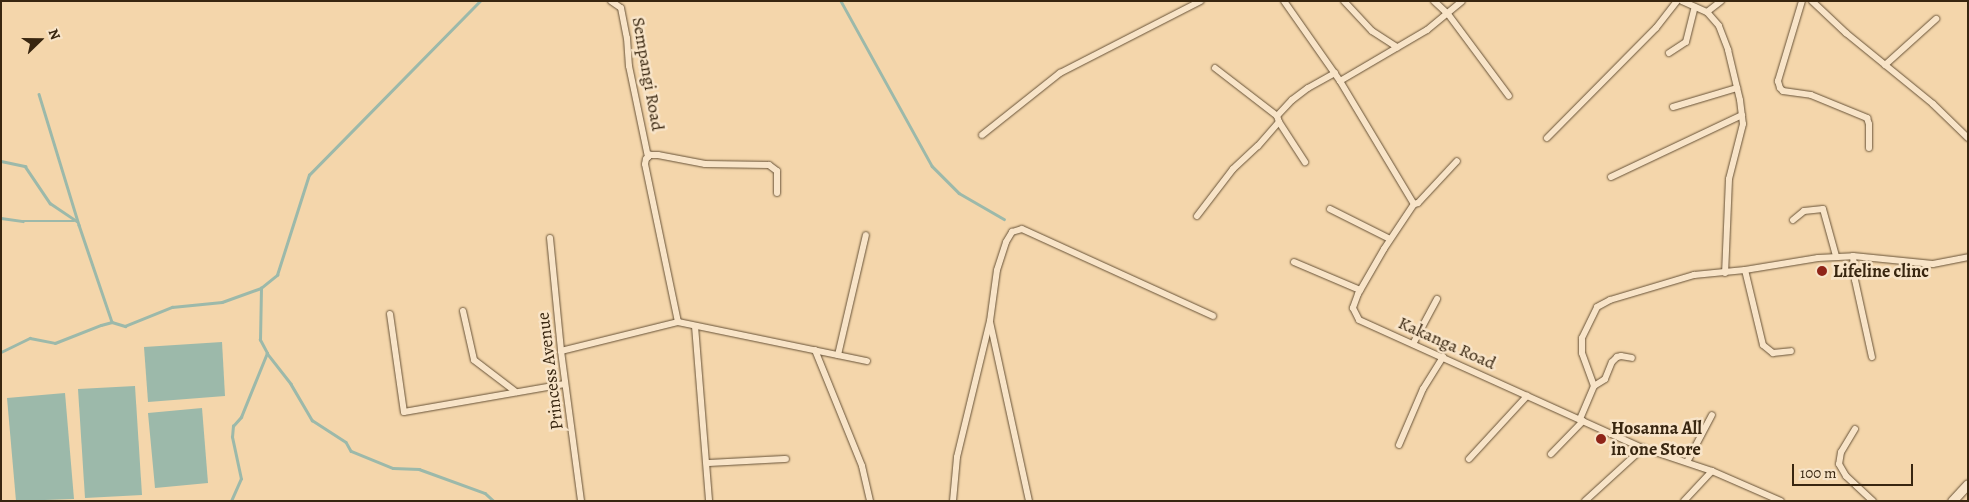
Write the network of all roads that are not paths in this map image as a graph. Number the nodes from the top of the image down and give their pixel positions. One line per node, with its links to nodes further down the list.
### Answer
1 (611, 1): 31 (street, Sempangi Road)
2 (1201, 1): 27 (street)
3 (1284, 1): 20 (street)
4 (1344, 1): 16 (street)
5 (1434, 1): 14 (street)
6 (1462, 1): 14 (street)
7 (1677, 1): 28 (street)
8 (1682, 1): 12 (street)
9 (1721, 1): 13 (street)
10 (1802, 1): 30 (street)
11 (1812, 1): 18 (street)
12 (1695, 7): 13 (street); 17 (street)
13 (1707, 12): 22 (street)
14 (1448, 14): 16 (street); 23 (street)
15 (1936, 19): 18 (street)
16 (1397, 47): 21 (street)
17 (1669, 53)
18 (1885, 65): 29 (street)
19 (1215, 68): 26 (street)
20 (1335, 73): 21 (street); 26 (street)
21 (1340, 81): 36 (street)
22 (1737, 88): 24 (street); 25 (street)
23 (1509, 96)
24 (1673, 107)
25 (1742, 115): 34 (street); 48 (street)
26 (1278, 119): 33 (street); 38 (street)
27 (982, 135)
28 (1547, 138)
29 (1968, 138)
30 (1869, 148)
31 (648, 157): 35 (street); 55 (street, Sempangi Road)
32 (1457, 161): 36 (street, Kakanga Road)
33 (1305, 162)
34 (1611, 177)
35 (777, 193)
36 (1414, 204): 42 (street, Kakanga Road)
37 (1330, 209): 42 (street)
38 (1197, 216)
39 (1793, 220): 43 (street)
40 (866, 235): 61 (street)
41 (550, 238): 59 (street, Princess Avenue)
42 (1390, 239): 49 (street, Kakanga Road)
43 (1836, 256): 44 (street); 47 (street)
44 (1853, 256): 45 (street); 63 (street)
45 (1968, 257)
46 (1294, 262): 49 (street)
47 (1745, 270): 48 (street); 60 (street)
48 (1725, 273): 67 (street)
49 (1360, 290): 57 (street, Kakanga Road)
50 (1436, 299): 57 (street)
51 (463, 311): 68 (street)
52 (390, 314): 68 (street)
53 (1213, 316): 54 (street)
54 (990, 321): 86 (street); 87 (street)
55 (678, 322): 56 (street); 59 (street)
56 (695, 326): 58 (street); 79 (street)
57 (1413, 344): 62 (street, Kakanga Road)
58 (815, 350): 61 (street); 85 (street)
59 (561, 351): 66 (street, Princess Avenue)
60 (1791, 352)
61 (838, 355): 65 (street)
62 (1443, 357): 69 (street, Kakanga Road); 73 (street)
63 (1872, 357)
64 (1632, 358): 67 (street)
65 (867, 361)
66 (566, 384): 68 (street); 83 (street, Princess Avenue)
67 (1594, 386): 71 (street)
68 (516, 392)
69 (1527, 396): 71 (street, Kakanga Road); 77 (street)
70 (1712, 415): 78 (street)
71 (1581, 420): 74 (street, Kakanga Road); 75 (street)
72 (1856, 428): 91 (street)
73 (1399, 445)
74 (1643, 448): 78 (street, Kakanga Road); 88 (street)
75 (1552, 454)
76 (786, 459): 79 (street)
77 (1469, 459)
78 (1687, 462): 80 (street, Kakanga Road)
79 (707, 463): 84 (street)
80 (1712, 471): 82 (street, Kakanga Road); 89 (street)
81 (1968, 484): 92 (street)
82 (1772, 499): 90 (street, Kakanga Road)
83 (581, 501)
84 (708, 501)
85 (870, 501)
86 (953, 501)
87 (1029, 501)
88 (1585, 501)
89 (1684, 501)
90 (1782, 501)
91 (1873, 501)
92 (1952, 501)

